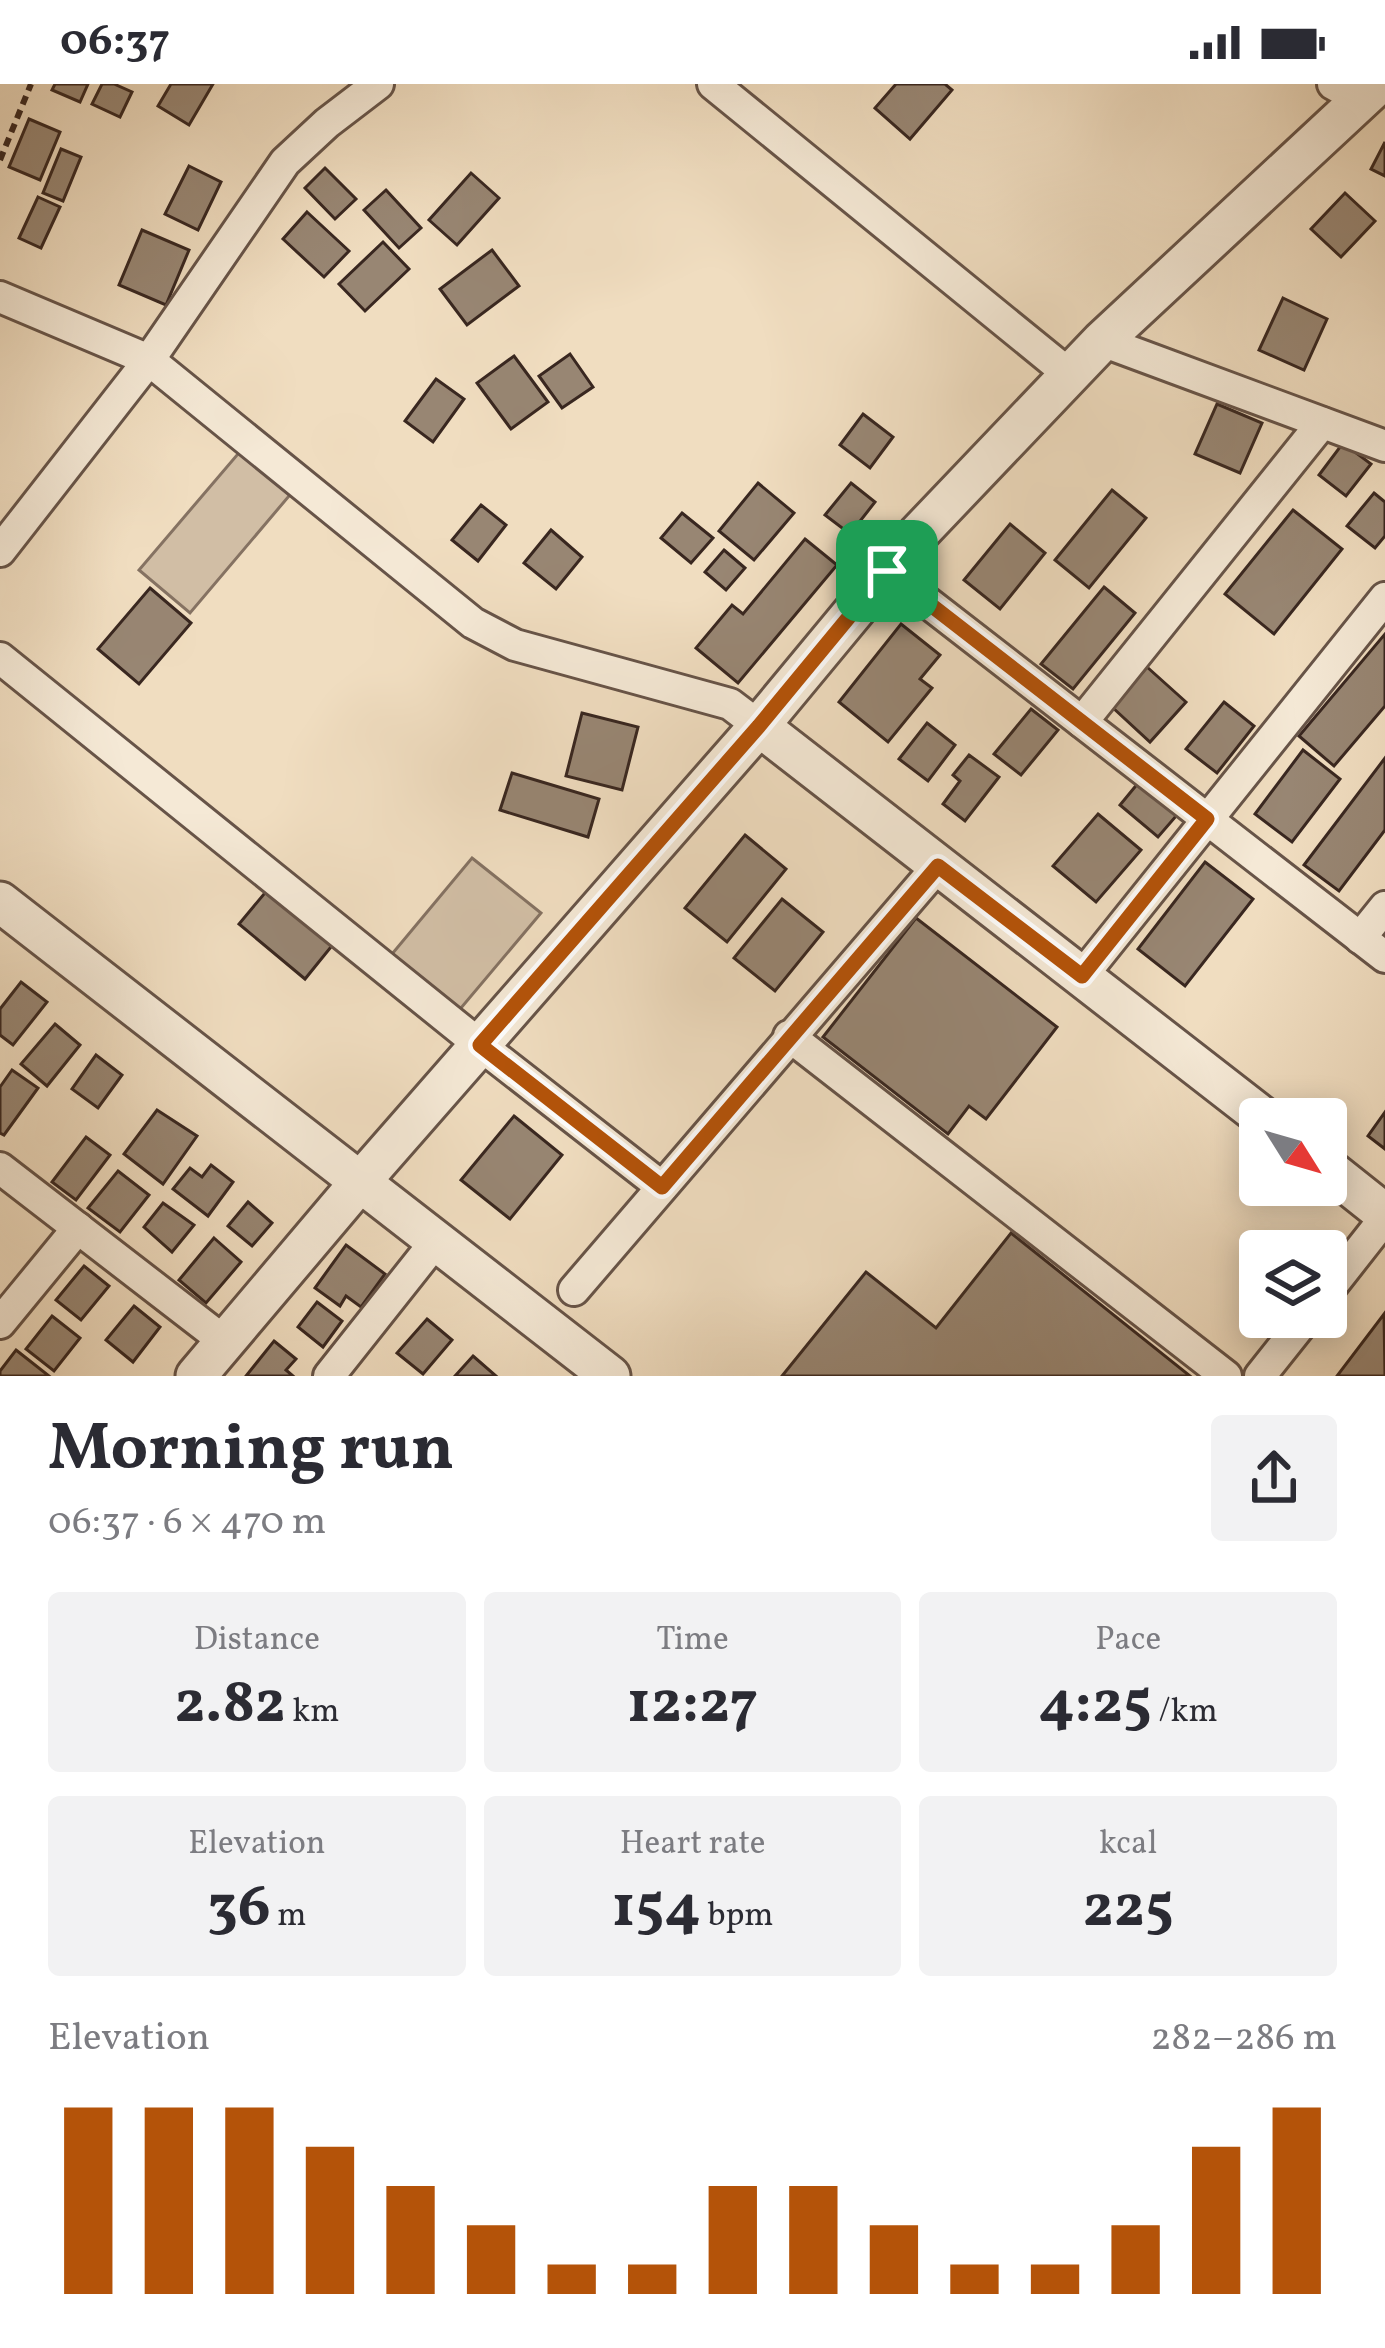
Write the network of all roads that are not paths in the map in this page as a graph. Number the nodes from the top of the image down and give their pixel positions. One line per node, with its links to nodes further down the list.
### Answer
1 (378, 84): 6 (street)
2 (713, 84): 7 (street)
3 (1358, 89): 5 (street)
4 (0, 297): 6 (street)
5 (1102, 341): 7 (street); 8 (street)
6 (149, 360): 10 (street); 15 (street)
7 (1070, 375): 11 (street)
8 (1322, 423): 9 (street); 14 (street)
9 (1385, 446)
10 (0, 551)
11 (887, 571): 14 (street); 15 (street)
12 (1385, 598): 16 (street)
13 (0, 658): 23 (street)
14 (1082, 722): 16 (street)
15 (759, 726): 17 (street); 23 (street)
16 (1207, 819): 20 (street); 21 (street)
17 (938, 866): 21 (street); 22 (street)
18 (0, 902): 26 (street)
19 (1385, 907): 20 (street)
20 (1373, 947)
21 (1082, 976): 24 (street)
22 (790, 1036): 28 (street); 40 (street)
23 (480, 1045): 26 (street); 28 (street)
24 (1239, 1099)
25 (0, 1168): 30 (street)
26 (360, 1182): 31 (street); 36 (street)
27 (1347, 1184): 29 (street)
28 (662, 1187): 33 (street)
29 (1385, 1216): 32 (street)
30 (78, 1228): 34 (street); 36 (street)
31 (436, 1241): 38 (street); 39 (street)
32 (1347, 1266)
33 (574, 1290)
34 (0, 1323)
35 (1290, 1338): 41 (street)
36 (224, 1341): 37 (street)
37 (196, 1376)
38 (328, 1376)
39 (610, 1376)
40 (1226, 1376)
41 (1260, 1376)

